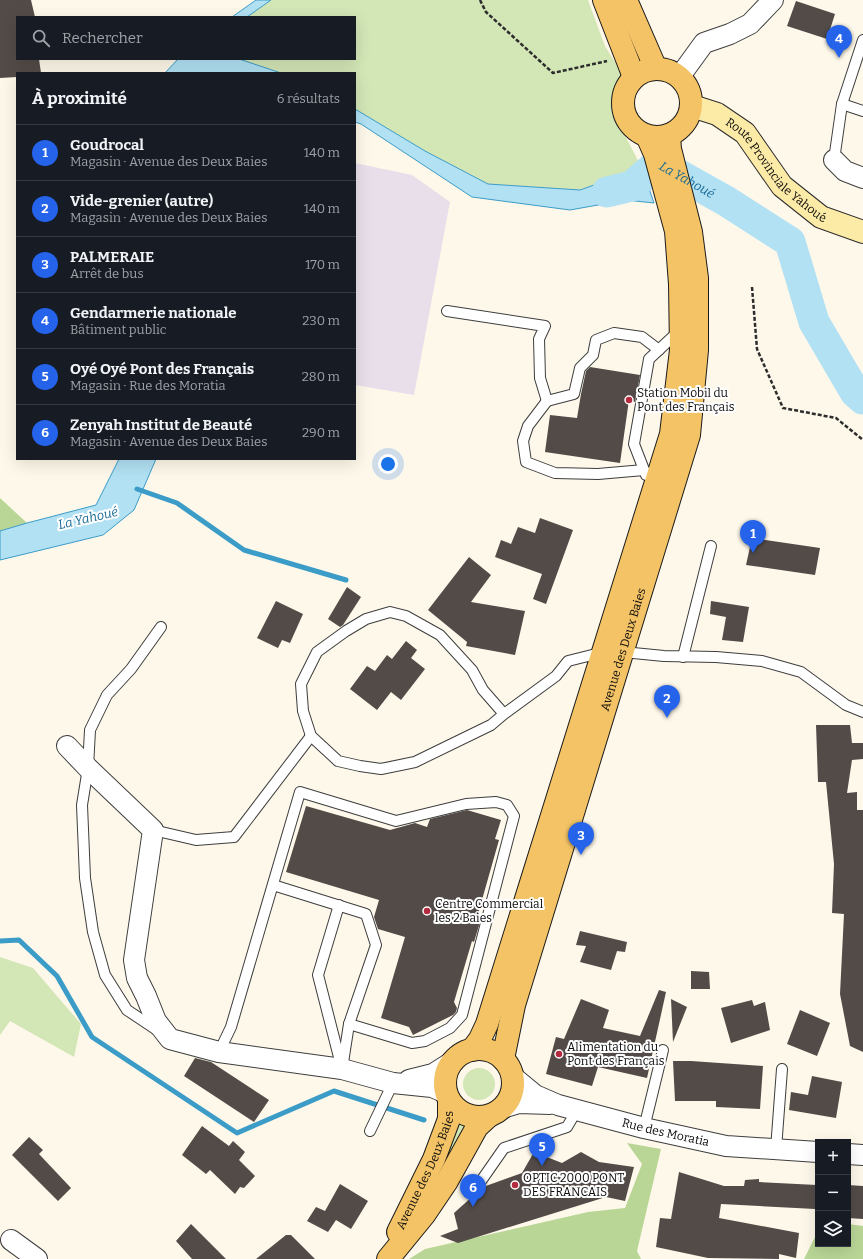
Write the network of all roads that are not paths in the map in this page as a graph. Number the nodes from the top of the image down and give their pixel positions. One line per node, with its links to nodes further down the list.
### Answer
1 (604, 0): 7 (main road)
2 (626, 0): 5 (main road)
3 (770, 2): 6 (street)
4 (863, 40): 8 (lane)
5 (656, 69): 6 (main road); 7 (main road)
6 (680, 76): 9 (main road)
7 (634, 77): 11 (main road)
8 (842, 104): 10 (lane); 12 (lane)
9 (692, 106): 11 (main road); 15 (main road, Route Provinciale Yahoué)
10 (863, 110)
11 (660, 144): 14 (main road)
12 (834, 160): 13 (street)
13 (863, 178)
14 (683, 232): 17 (main road, Avenue des Deux Baies); 24 (main road, Avenue des Deux Baies)
15 (863, 232)
16 (447, 311): 19 (lane)
17 (681, 330): 18 (lane); 21 (main road, Avenue des Deux Baies)
18 (659, 350): 19 (lane); 20 (lane)
19 (547, 401): 20 (lane)
20 (644, 470): 21 (lane)
21 (652, 492): 24 (main road, Avenue des Deux Baies)
22 (711, 546): 25 (lane)
23 (160, 627): 30 (lane)
24 (612, 653): 25 (lane); 27 (lane); 36 (main road, Avenue des Deux Baies); 40 (main road, Avenue des Deux Baies)
25 (683, 657): 26 (lane)
26 (863, 712)
27 (504, 714): 28 (lane); 28 (lane)
28 (311, 736): 31 (lane)
29 (67, 746): 30 (street)
30 (88, 768): 31 (street); 35 (lane)
31 (153, 830): 35 (street)
32 (273, 885): 33 (lane); 34 (lane); 38 (lane)
33 (339, 906): 34 (lane); 42 (lane)
34 (349, 1024): 42 (lane)
35 (170, 1039): 38 (street)
36 (472, 1050): 39 (main road); 40 (main road)
37 (662, 1050): 48 (lane)
38 (219, 1052): 42 (street)
39 (452, 1062): 43 (street); 44 (main road)
40 (507, 1068): 45 (street, Rue des Moratia); 47 (main road)
41 (782, 1069): 50 (lane)
42 (342, 1070): 43 (street)
43 (396, 1083): 44 (street); 49 (lane)
44 (448, 1097): 47 (main road); 57 (main road, Avenue des Deux Baies)
45 (558, 1105): 46 (street, Rue des Moratia); 47 (street, Rue des Moratia)
46 (576, 1110): 48 (street, Rue des Moratia); 54 (lane)
47 (495, 1112): 58 (main road, Avenue des Deux Baies)
48 (644, 1128): 50 (street, Rue des Moratia)
49 (370, 1131)
50 (776, 1149): 51 (street, Rue des Moratia)
51 (815, 1152)
52 (851, 1154): 53 (street)
53 (863, 1155)
54 (481, 1181)
55 (11, 1240): 56 (street)
56 (37, 1259)
57 (384, 1259)
58 (388, 1259)

